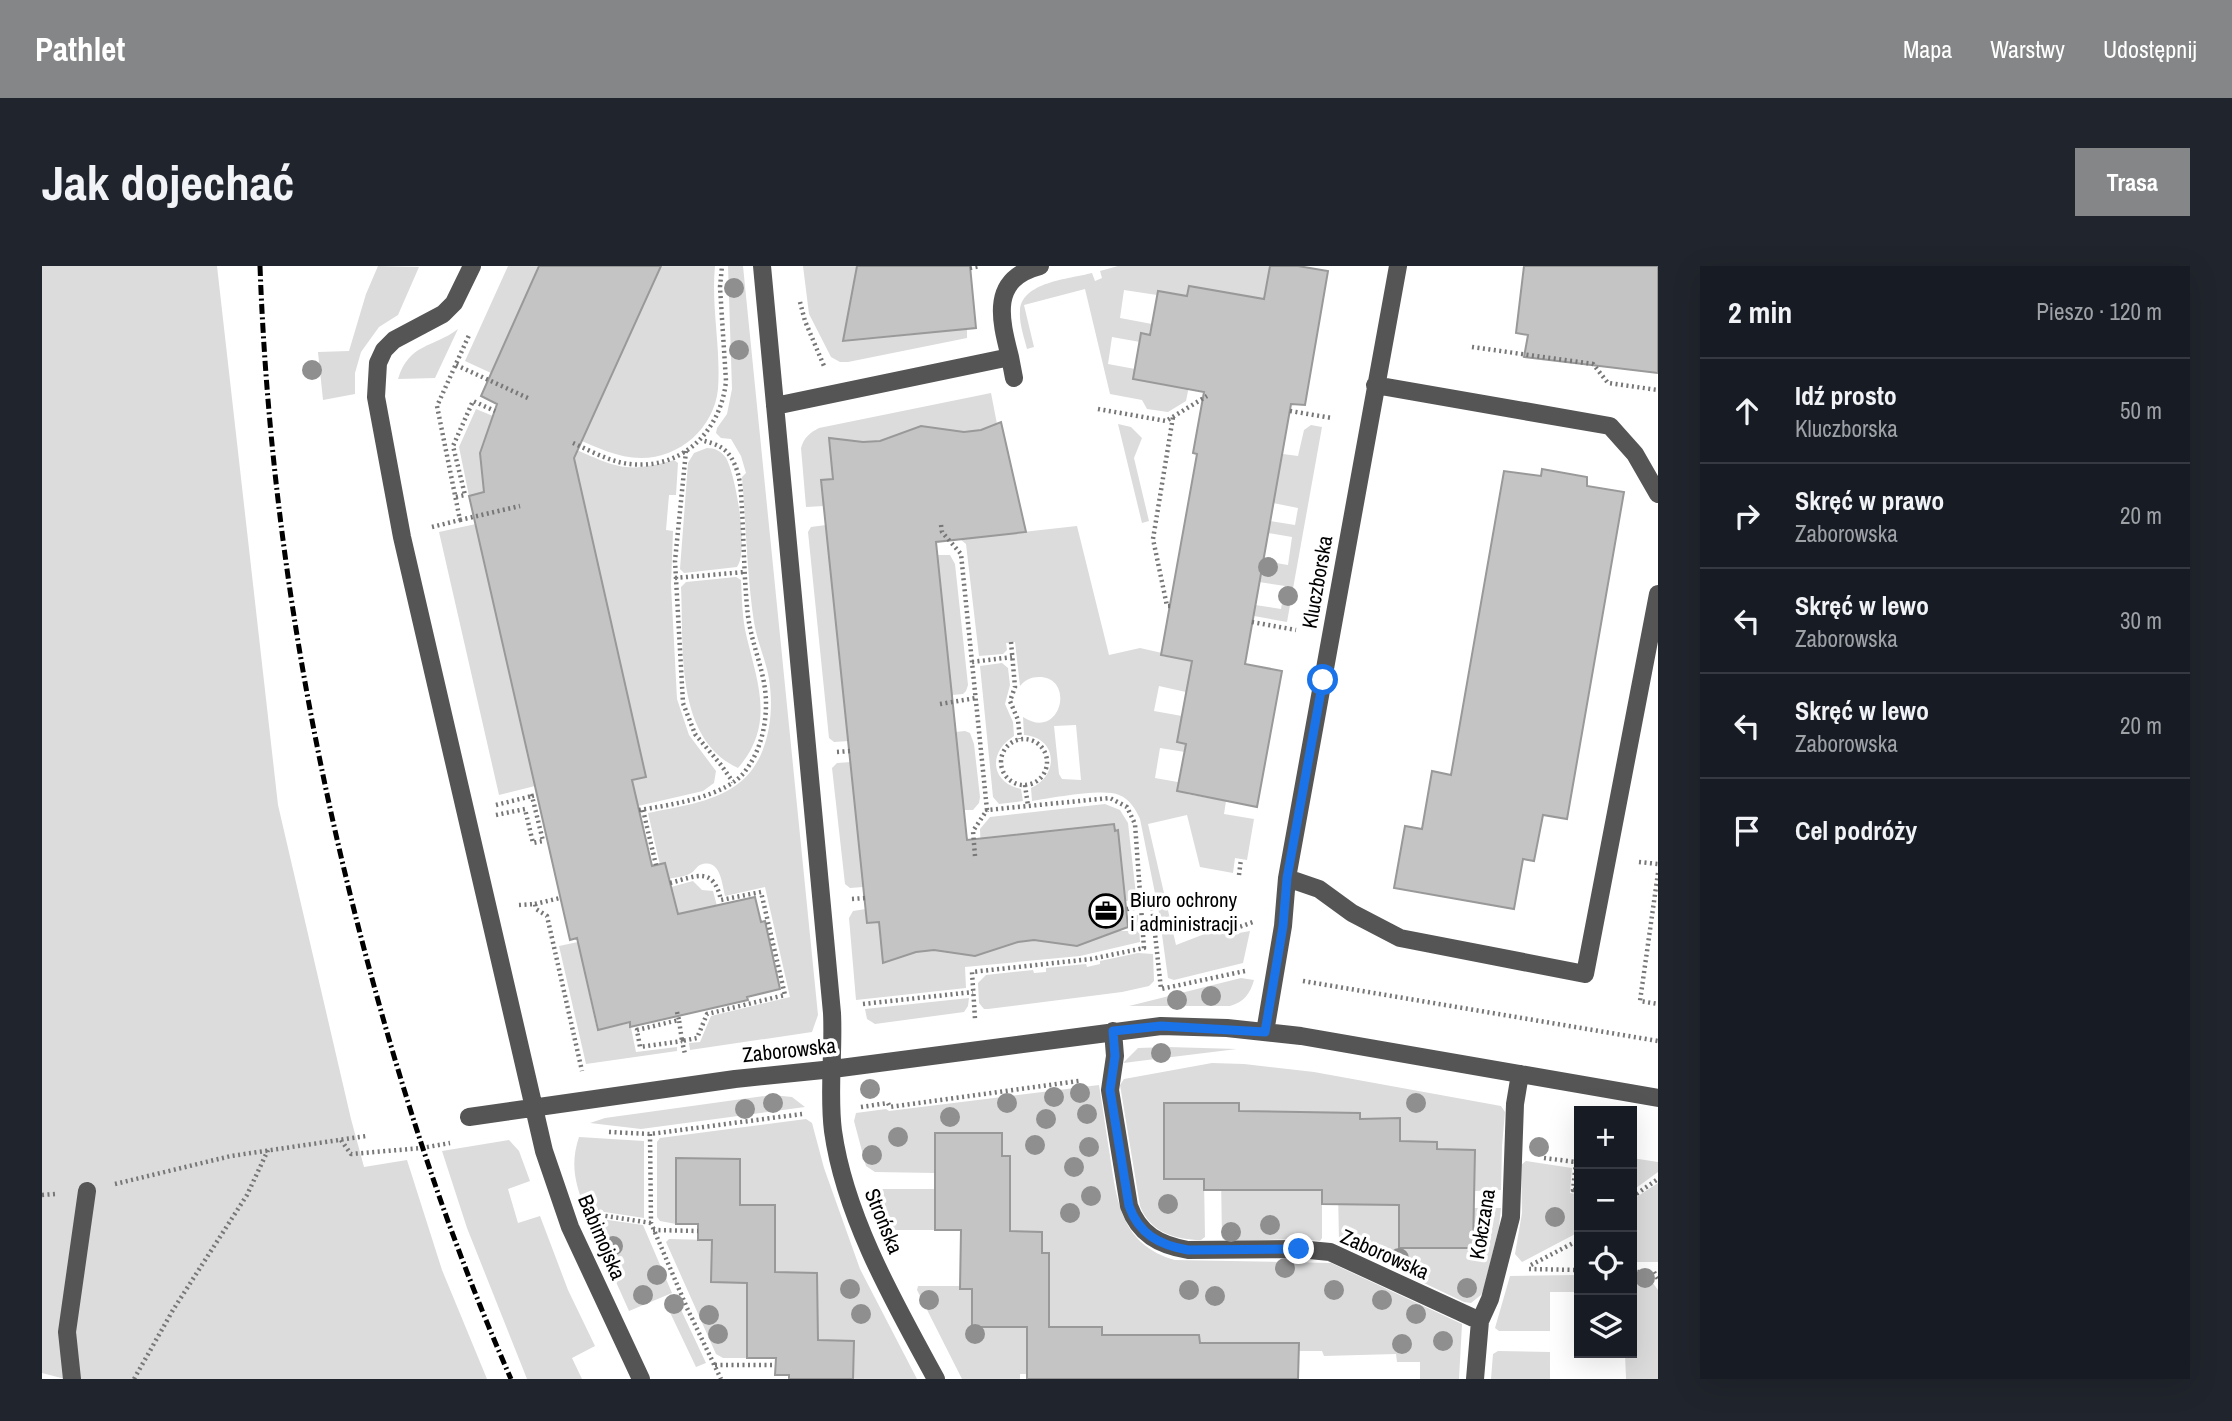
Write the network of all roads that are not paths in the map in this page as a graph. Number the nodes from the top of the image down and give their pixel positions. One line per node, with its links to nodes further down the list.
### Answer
1 (472, 266): 17 (street, Babimojska)
2 (762, 266): 8 (street, Strońska)
3 (1040, 266): 5 (street)
4 (1398, 266): 7 (street, Kluczborska)
5 (1010, 357): 6 (street); 8 (street)
6 (1014, 378)
7 (1375, 384): 9 (street); 11 (street, Kluczborska)
8 (775, 406): 14 (street, Strońska)
9 (1658, 494)
10 (1658, 594): 11 (street)
11 (1287, 878): 13 (street, Kluczborska)
12 (1113, 1031): 13 (street, Zaborowska); 14 (street, Zaborowska); 20 (street, Zaborowska)
13 (1265, 1032): 15 (street, Zaborowska)
14 (833, 1069): 17 (street, Zaborowska); 23 (street, Strońska)
15 (1520, 1074): 16 (street, Zaborowska); 20 (street, Kołczana)
16 (1658, 1098)
17 (534, 1109): 18 (street, Zaborowska); 22 (street, Babimojska)
18 (469, 1117)
19 (87, 1191): 21 (street)
20 (1480, 1321): 24 (street, Kołczana)
21 (72, 1379)
22 (641, 1379)
23 (936, 1379)
24 (1475, 1379)

